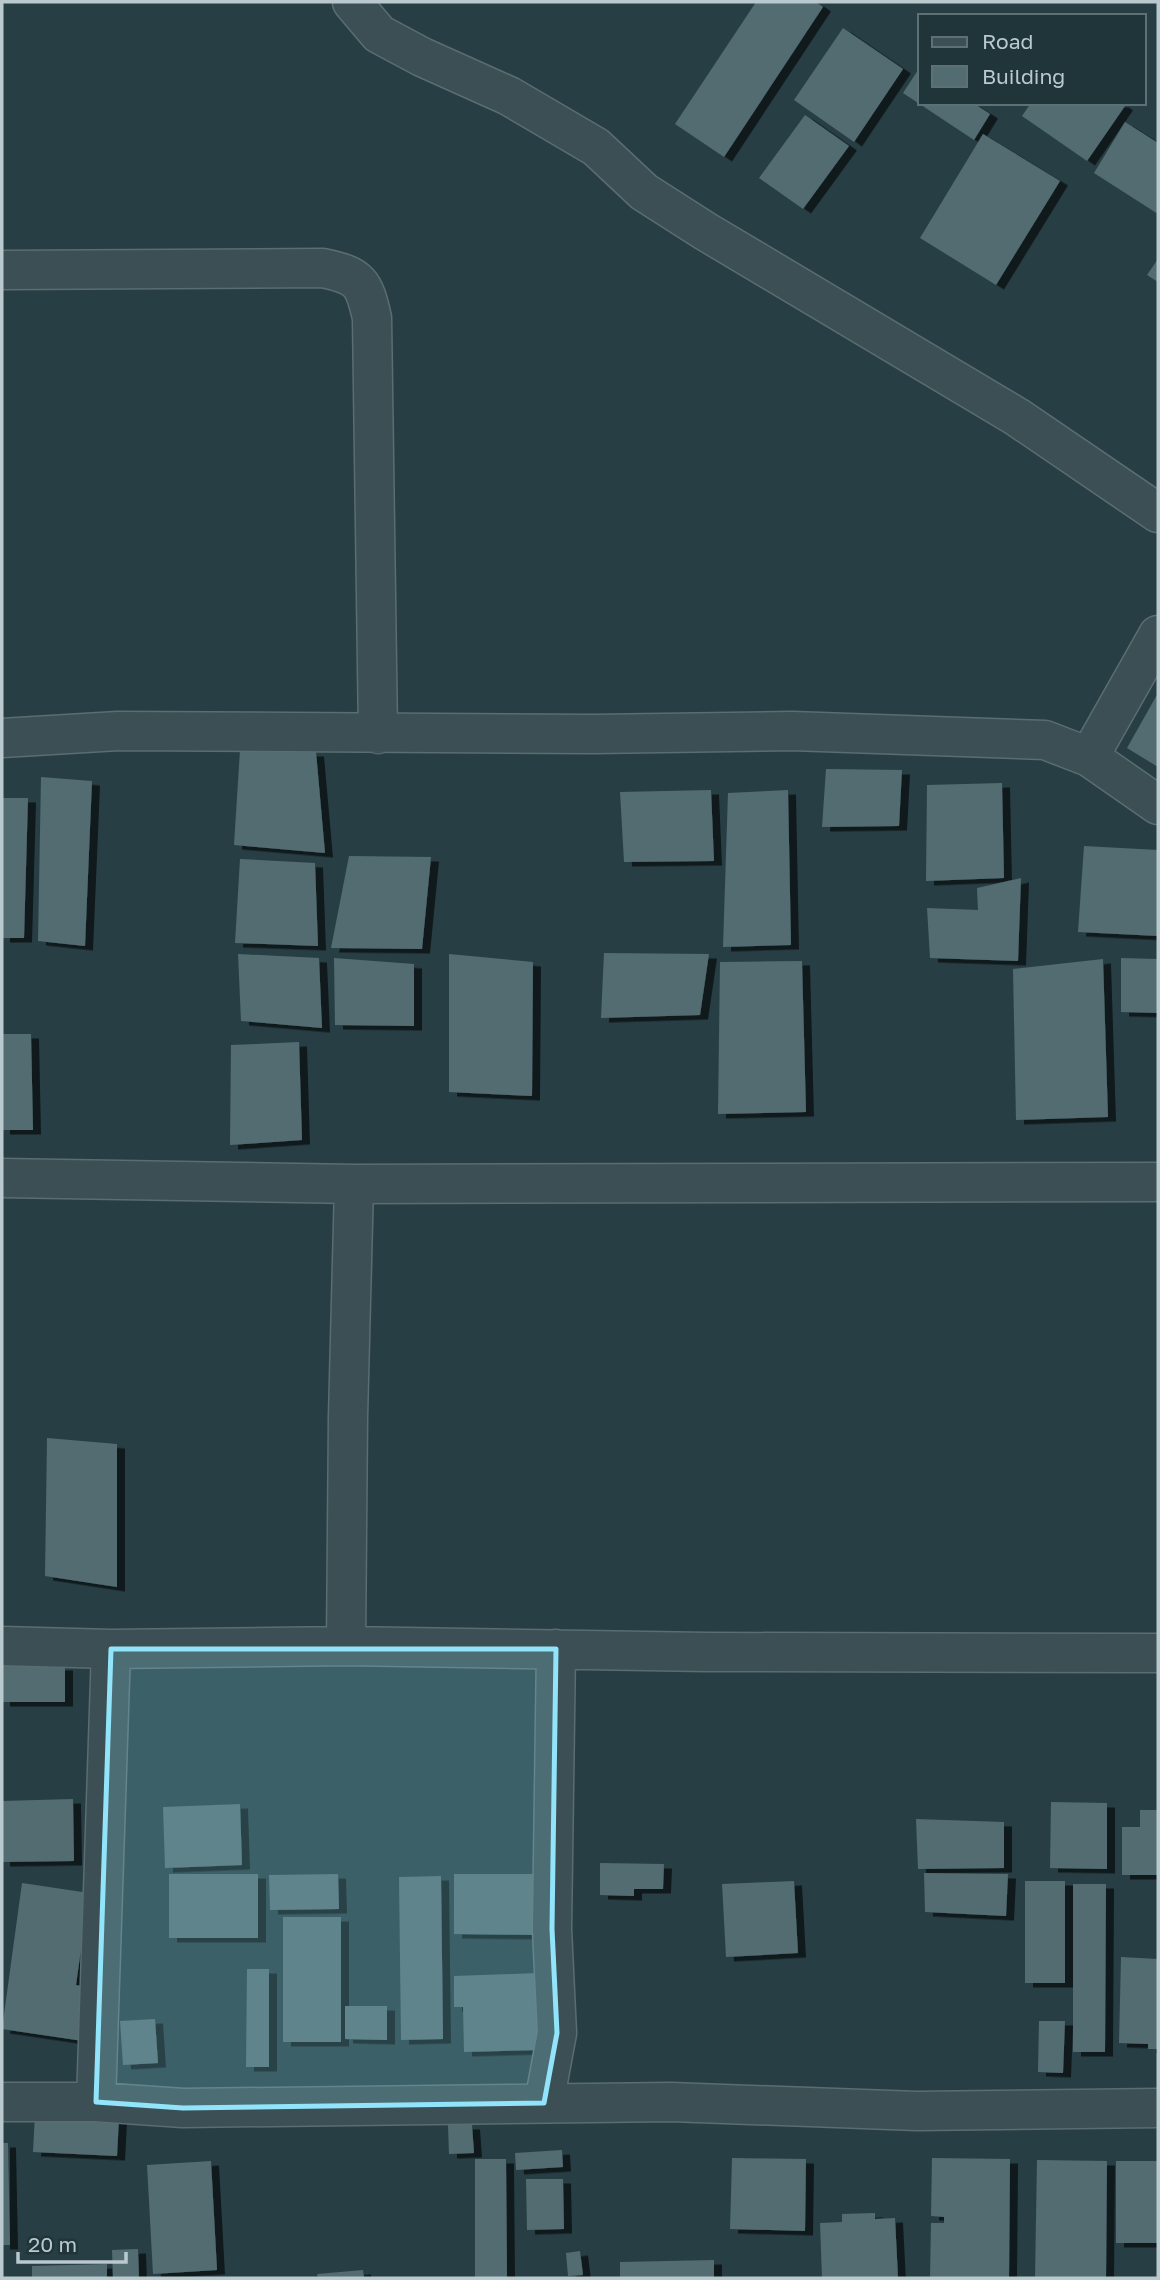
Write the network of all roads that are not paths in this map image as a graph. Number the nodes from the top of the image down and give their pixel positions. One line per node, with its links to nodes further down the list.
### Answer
1 (352, 2): 3 (street)
2 (2, 270): 5 (street)
3 (1158, 513)
4 (1158, 635): 7 (street)
5 (378, 734): 6 (street); 7 (street)
6 (2, 738)
7 (1089, 757): 8 (street)
8 (1158, 805)
9 (2, 1178): 11 (street)
10 (1158, 1182): 11 (street)
11 (354, 1184): 13 (street)
12 (2, 1646): 14 (street)
13 (346, 1646): 14 (street); 15 (street)
14 (110, 1649): 18 (street)
15 (556, 1649): 16 (street); 19 (street)
16 (1158, 1653)
17 (2, 2102): 18 (street)
18 (96, 2102): 19 (street)
19 (544, 2103): 20 (street)
20 (1158, 2108)

